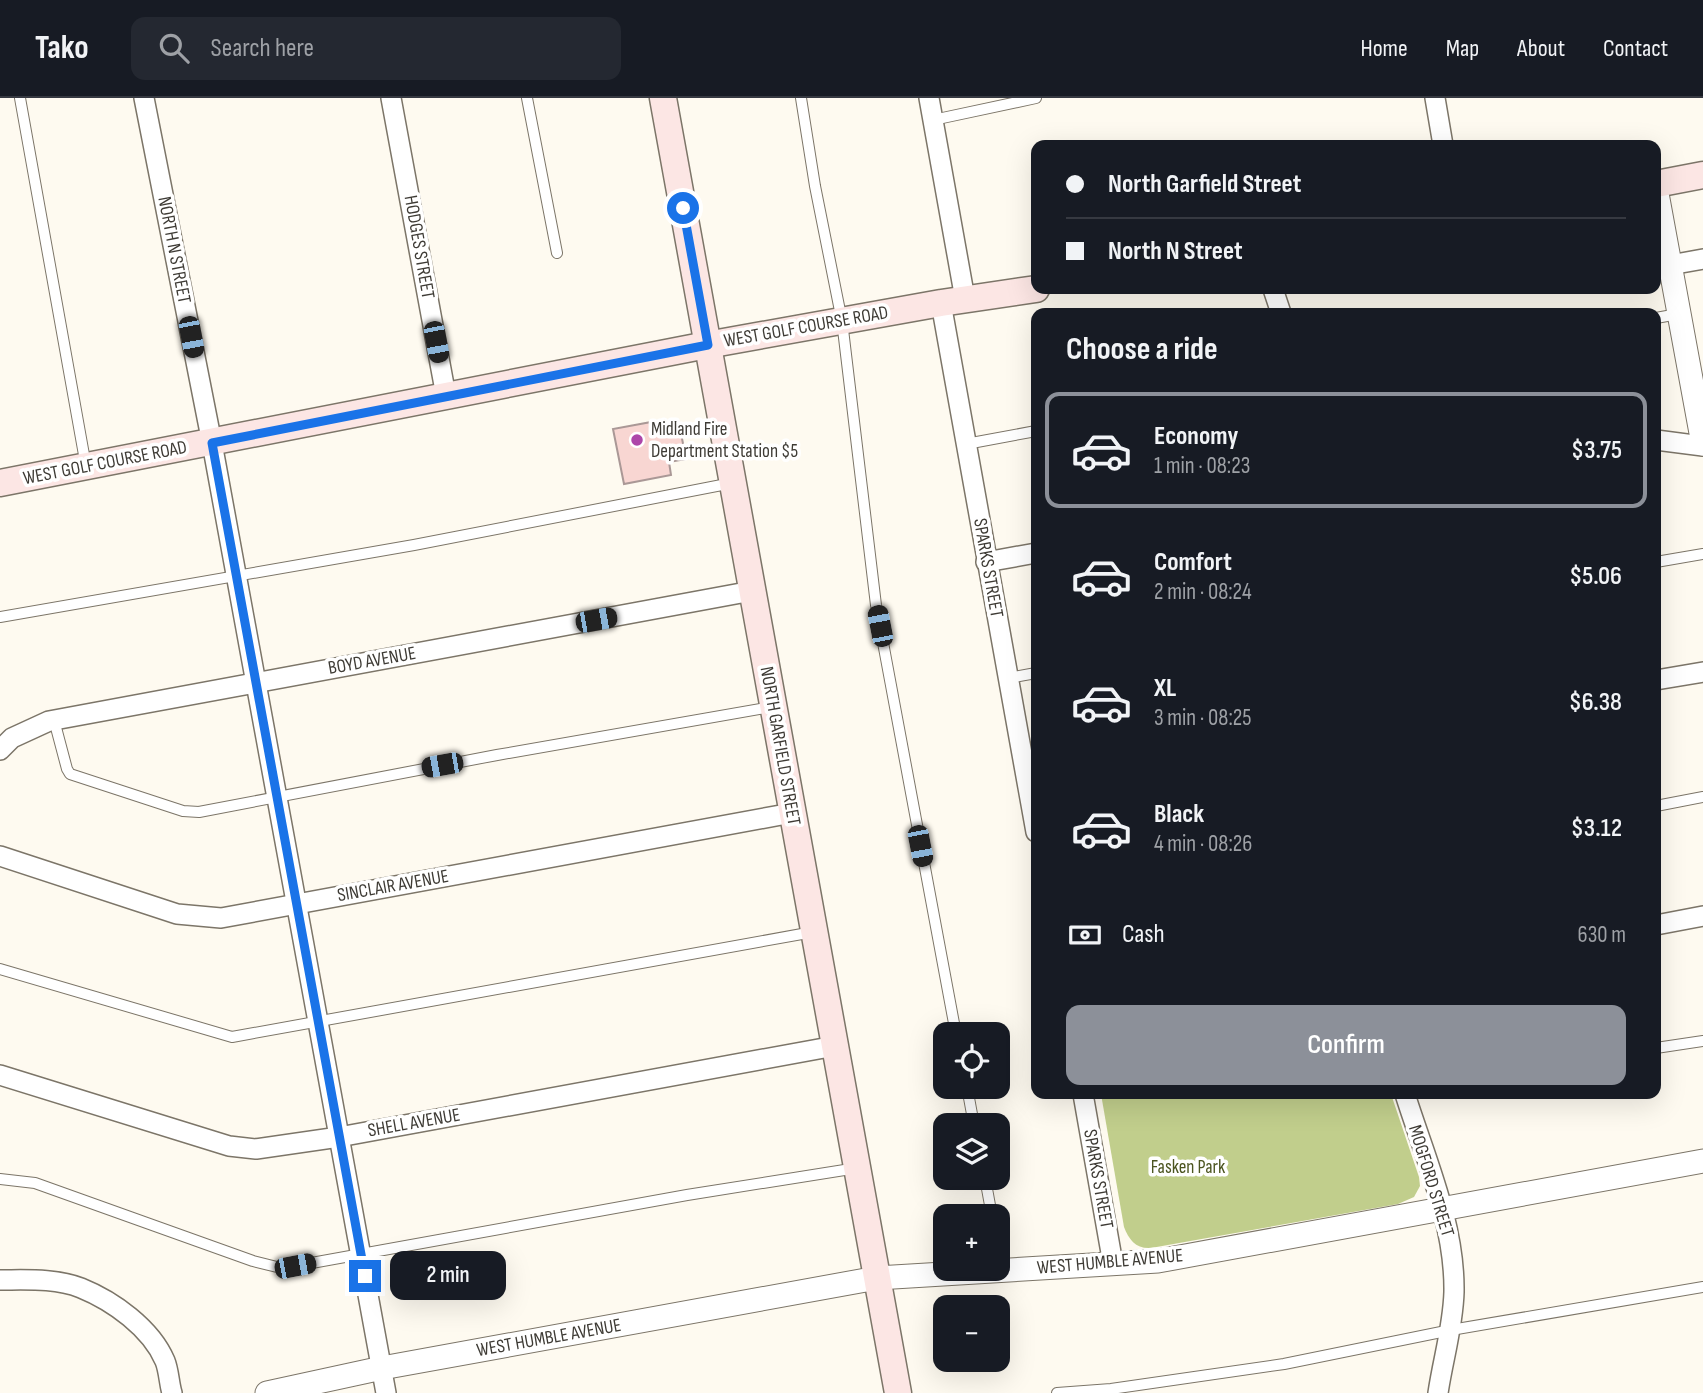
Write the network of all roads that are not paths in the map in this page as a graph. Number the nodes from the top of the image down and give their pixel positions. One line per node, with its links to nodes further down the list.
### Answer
1 (20, 98): 30 (lane)
2 (144, 98): 27 (street, NORTH N STREET)
3 (391, 98): 24 (street, HODGES STREET)
4 (527, 98): 15 (lane)
5 (663, 98): 23 (main road, NORTH GARFIELD STREET)
6 (801, 98): 22 (lane)
7 (929, 98): 10 (street, SPARKS STREET)
8 (1036, 98): 10 (lane)
9 (1434, 98): 11 (street)
10 (933, 120): 19 (street, SPARKS STREET)
11 (1442, 140)
12 (1703, 175): 13 (main road)
13 (1661, 185)
14 (1661, 214): 17 (street)
15 (557, 253)
16 (1703, 259): 17 (street)
17 (1670, 265): 20 (street)
18 (1031, 290): 19 (main road, WEST GOLF COURSE ROAD)
19 (953, 301): 22 (main road, WEST GOLF COURSE ROAD); 28 (street, SPARKS STREET)
20 (1679, 314): 21 (lane); 29 (street)
21 (1661, 317)
22 (842, 321): 23 (main road, WEST GOLF COURSE ROAD); 60 (lane)
23 (708, 345): 24 (main road, WEST GOLF COURSE ROAD); 32 (main road, NORTH GARFIELD STREET)
24 (446, 396): 27 (main road, WEST GOLF COURSE ROAD)
25 (1031, 432): 28 (lane)
26 (1661, 441): 29 (street)
27 (212, 443): 30 (main road, WEST GOLF COURSE ROAD); 37 (street, NORTH N STREET)
28 (966, 444): 36 (street, SPARKS STREET)
29 (1703, 445)
30 (86, 467): 31 (main road, WEST GOLF COURSE ROAD)
31 (0, 483)
32 (733, 483): 37 (lane); 38 (main road, NORTH GARFIELD STREET)
33 (1031, 554): 36 (street)
34 (1703, 554): 35 (lane)
35 (1661, 561)
36 (986, 562): 42 (street, SPARKS STREET)
37 (236, 575): 39 (lane); 44 (street, NORTH N STREET)
38 (752, 591): 44 (street, BOYD AVENUE); 45 (main road, NORTH GARFIELD STREET)
39 (0, 617)
40 (1703, 672): 43 (street)
41 (1031, 674): 42 (lane)
42 (1009, 678): 48 (street, SPARKS STREET)
43 (1661, 679)
44 (256, 683): 46 (street, BOYD AVENUE); 49 (street, NORTH N STREET)
45 (773, 706): 49 (lane); 52 (main road, NORTH GARFIELD STREET)
46 (54, 720): 47 (street, BOYD AVENUE); 49 (lane)
47 (1, 747)
48 (1031, 789)
49 (277, 796): 54 (street, NORTH N STREET)
50 (1703, 797): 51 (lane)
51 (1661, 805)
52 (792, 813): 54 (street, SINCLAIR AVENUE); 57 (main road, NORTH GARFIELD STREET)
53 (0, 856): 54 (street, SINCLAIR AVENUE)
54 (297, 904): 59 (street, NORTH N STREET)
55 (1703, 916): 56 (street)
56 (1661, 924)
57 (814, 931): 59 (lane); 62 (main road, NORTH GARFIELD STREET)
58 (0, 969): 59 (lane)
59 (318, 1020): 67 (street, NORTH N STREET)
60 (954, 1022)
61 (1703, 1041): 63 (lane)
62 (835, 1046): 67 (street, SHELL AVENUE); 69 (main road, NORTH GARFIELD STREET)
63 (1661, 1047)
64 (0, 1075): 67 (street, SHELL AVENUE)
65 (1084, 1099): 73 (street, SPARKS STREET)
66 (1407, 1099): 71 (street, MOGFORD STREET)
67 (339, 1137): 72 (street, NORTH N STREET)
68 (1703, 1161): 71 (street, WEST HUMBLE AVENUE)
69 (857, 1168): 72 (lane); 76 (main road, NORTH GARFIELD STREET)
70 (0, 1179): 72 (lane)
71 (1443, 1209): 73 (street, WEST HUMBLE AVENUE); 79 (street, MOGFORD STREET)
72 (361, 1253): 80 (street, NORTH N STREET)
73 (1113, 1264): 74 (street, WEST HUMBLE AVENUE)
74 (1010, 1266)
75 (933, 1272): 76 (street, WEST HUMBLE AVENUE)
76 (877, 1278): 80 (street, WEST HUMBLE AVENUE); 84 (main road, NORTH GARFIELD STREET)
77 (0, 1280): 81 (street)
78 (1703, 1287): 79 (lane)
79 (1451, 1330): 85 (lane); 86 (street, MOGFORD STREET)
80 (382, 1368): 82 (street, WEST HUMBLE AVENUE); 83 (street, NORTH N STREET)
81 (172, 1393)
82 (267, 1393)
83 (386, 1393)
84 (898, 1393)
85 (1057, 1393)
86 (1438, 1393)

